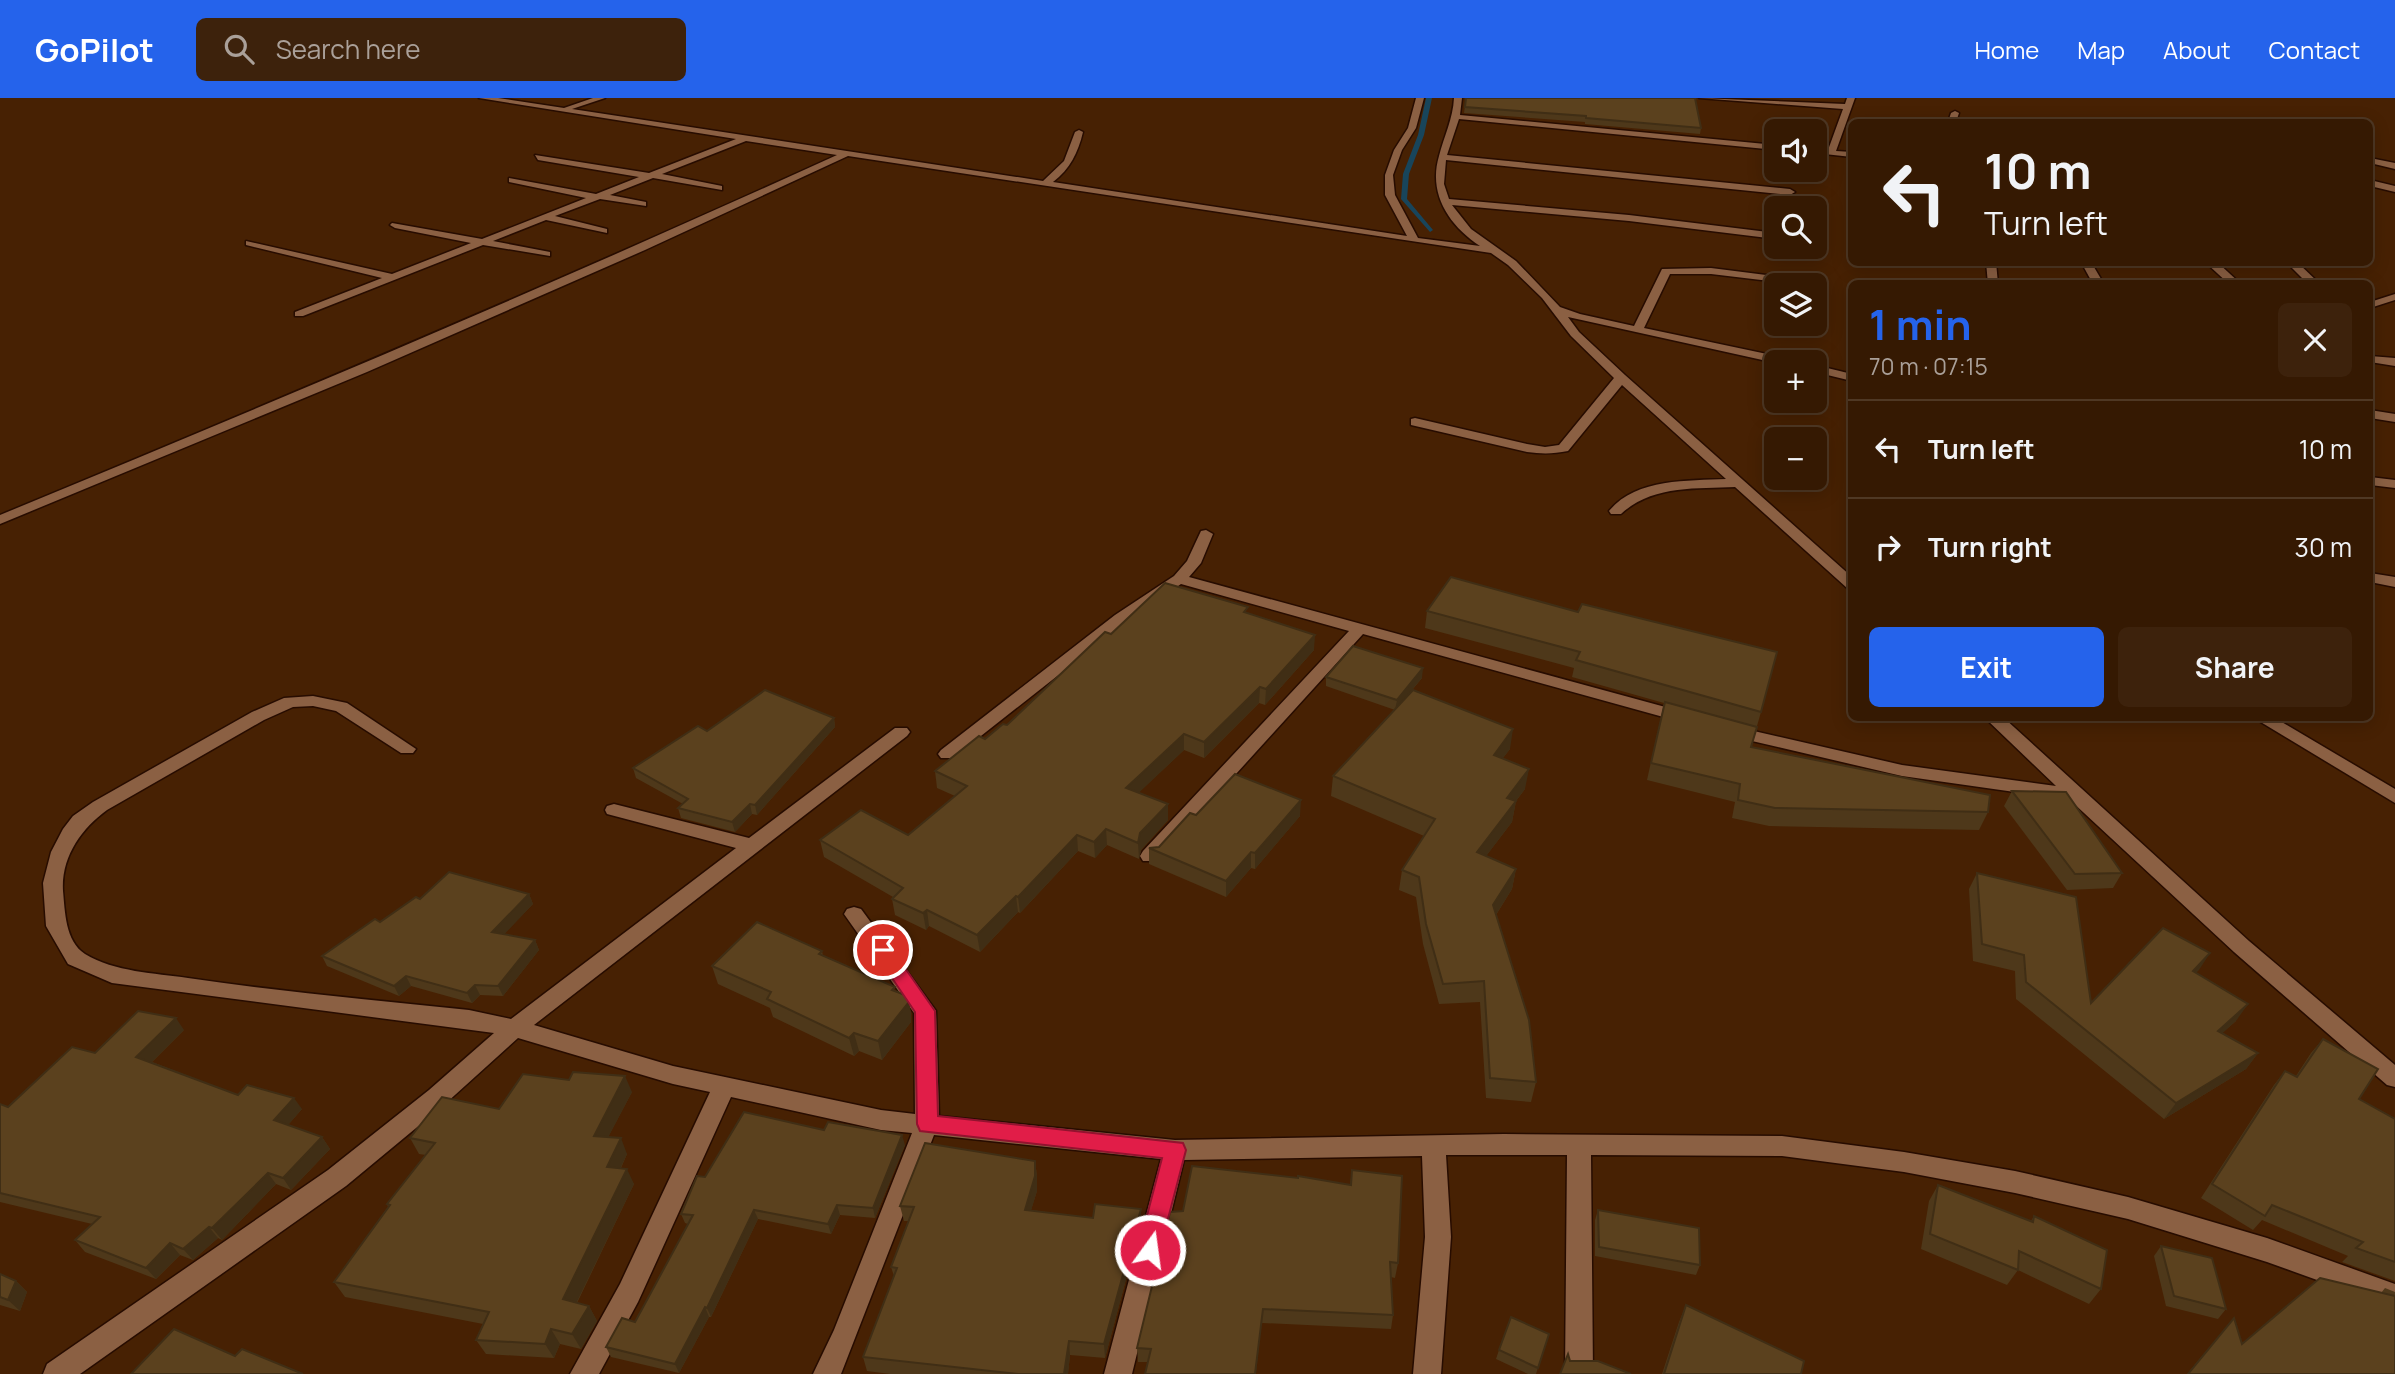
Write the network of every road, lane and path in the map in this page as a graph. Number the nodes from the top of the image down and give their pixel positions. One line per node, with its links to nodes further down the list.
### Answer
1 (483, 98): 7 (street)
2 (601, 98): 7 (street)
3 (1420, 98): 36 (street)
4 (1458, 98): 9 (street)
5 (1703, 98): 6 (street)
6 (1849, 103): 16 (street)
7 (562, 110): 12 (street)
8 (1955, 113): 10 (street)
9 (1458, 117): 13 (street); 19 (street)
10 (1953, 119)
11 (1079, 132): 24 (street)
12 (747, 138): 15 (street); 22 (street)
13 (1764, 146)
14 (1827, 152): 16 (street)
15 (848, 153): 24 (street); 65 (street)
16 (1831, 153): 17 (street)
17 (1848, 155)
18 (538, 157): 22 (street)
19 (1442, 157): 28 (street); 30 (street)
20 (2373, 162): 21 (street)
21 (2395, 166)
22 (651, 175): 26 (street); 29 (street)
23 (512, 180): 29 (street)
24 (1045, 184): 36 (street)
25 (2373, 184): 27 (street)
26 (719, 188)
27 (2395, 189)
28 (1790, 192)
29 (599, 196): 31 (street); 32 (street)
30 (1443, 201): 35 (street); 39 (street)
31 (643, 204)
32 (546, 217): 34 (street); 37 (street)
33 (395, 225): 37 (street)
34 (604, 231)
35 (1764, 235)
36 (1414, 240): 39 (street)
37 (484, 241): 40 (street); 43 (street)
38 (249, 243): 43 (street)
39 (1494, 250): 49 (street)
40 (546, 254)
41 (2215, 266): 45 (street)
42 (2295, 266): 46 (street)
43 (392, 277): 50 (street)
44 (1764, 277): 51 (street)
45 (2231, 280)
46 (2311, 280)
47 (2395, 297): 48 (street)
48 (2373, 304)
49 (1556, 309): 51 (street); 57 (street)
50 (299, 314)
51 (1639, 328): 52 (street)
52 (1764, 357)
53 (2373, 359): 54 (street)
54 (2395, 362)
55 (1827, 372): 56 (street)
56 (1848, 376)
57 (1621, 378): 60 (street); 62 (street)
58 (2373, 414): 59 (street)
59 (2395, 418)
60 (1415, 422)
61 (2373, 481): 63 (street)
62 (1738, 483): 64 (street); 69 (street)
63 (2395, 484)
64 (1616, 511)
65 (0, 520)
66 (1206, 534): 68 (street)
67 (2373, 578): 70 (street)
68 (1179, 579): 71 (street); 76 (street)
69 (1848, 581)
70 (2395, 582)
71 (1360, 628): 77 (street); 81 (street)
72 (1997, 721): 77 (street)
73 (2268, 721): 78 (street)
74 (901, 732): 80 (street)
75 (407, 748): 83 (street)
76 (947, 754)
77 (2076, 794): 84 (street)
78 (2395, 797)
79 (614, 810): 80 (street)
80 (751, 845): 83 (street)
81 (1150, 856)
82 (854, 914): 86 (street)
83 (514, 1028): 85 (street); 91 (street)
84 (2395, 1078)
85 (724, 1087): 86 (street); 92 (street)
86 (927, 1124): 89 (street); 93 (street)
87 (1434, 1145): 88 (street); 89 (street); 95 (street)
88 (1579, 1145): 90 (street); 96 (street)
89 (1175, 1150): 94 (street)
90 (2395, 1296)
91 (57, 1374)
92 (584, 1374)
93 (827, 1374)
94 (1118, 1374)
95 (1427, 1374)
96 (1579, 1374)

